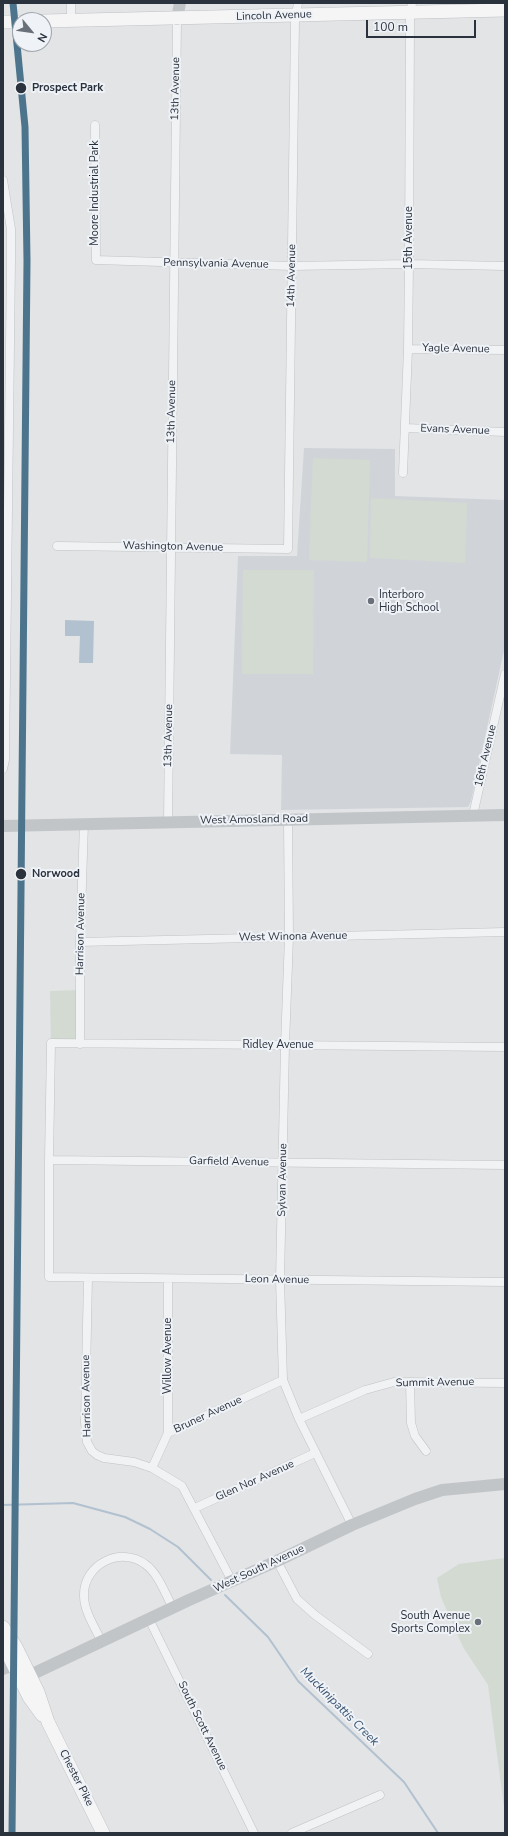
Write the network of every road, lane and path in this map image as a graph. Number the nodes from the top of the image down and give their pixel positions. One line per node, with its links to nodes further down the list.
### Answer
1 (71, 3): 8 (street)
2 (180, 3): 6 (street, 13th Avenue)
3 (411, 7): 4 (main road, Lincoln Avenue); 5 (main road, Lincoln Avenue); 14 (street, 15th Avenue)
4 (297, 9): 6 (main road, Lincoln Avenue); 15 (street, 14th Avenue)
5 (505, 10)
6 (177, 19): 8 (main road, Lincoln Avenue); 13 (street, 13th Avenue)
7 (52, 21): 8 (main road, Lincoln Avenue)
8 (71, 21)
9 (95, 125): 12 (street, Moore Industrial Park)
10 (3, 180): 11 (street)
11 (7, 260): 22 (street)
12 (96, 260): 13 (street, Pennsylvania Avenue)
13 (174, 263): 15 (street, Pennsylvania Avenue); 24 (street, 13th Avenue)
14 (410, 264): 15 (street, Pennsylvania Avenue); 16 (street, Pennsylvania Avenue); 17 (street, 15th Avenue)
15 (292, 266): 25 (street, 14th Avenue)
16 (505, 266)
17 (408, 349): 18 (street, Yagle Avenue); 19 (street, 15th Avenue)
18 (505, 350)
19 (405, 428): 20 (street, Evans Avenue); 21 (street, 15th Avenue)
20 (505, 432)
21 (403, 473)
22 (6, 545): 28 (street)
23 (57, 546): 24 (street, Washington Avenue)
24 (171, 547): 25 (street, Washington Avenue); 32 (street, 13th Avenue)
25 (288, 549)
26 (505, 674): 27 (street, 16th Avenue)
27 (503, 696): 30 (street, 16th Avenue)
28 (3, 769)
29 (505, 814): 30 (street, West Amosland Road)
30 (473, 815): 31 (street, West Amosland Road)
31 (288, 820): 32 (street, West Amosland Road); 36 (street, Sylvan Avenue)
32 (168, 822): 33 (street, West Amosland Road)
33 (84, 824): 34 (street, West Amosland Road); 37 (street, Harrison Avenue)
34 (5, 826)
35 (505, 932): 36 (street, West Winona Avenue)
36 (289, 937): 37 (street, West Winona Avenue); 39 (street, Sylvan Avenue)
37 (80, 942): 38 (street, Harrison Avenue)
38 (80, 1044): 39 (street, Ridley Avenue); 41 (street, Ridley Avenue)
39 (285, 1045): 40 (street, Ridley Avenue); 42 (street, Sylvan Avenue)
40 (505, 1047)
41 (48, 1160): 42 (street, Garfield Avenue); 44 (street, Leon Avenue)
42 (283, 1163): 43 (street, Garfield Avenue); 46 (street, Sylvan Avenue)
43 (505, 1165)
44 (88, 1278): 45 (street, Leon Avenue); 55 (street, Harrison Avenue)
45 (168, 1279): 46 (street, Leon Avenue); 52 (street, Willow Avenue)
46 (280, 1280): 47 (street, Leon Avenue); 48 (street, Sylvan Avenue)
47 (505, 1282)
48 (283, 1380): 51 (street, Sylvan Avenue); 52 (street, Bruner Avenue)
49 (410, 1382): 50 (street, Summit Avenue); 51 (street, Summit Avenue); 53 (street)
50 (505, 1382)
51 (299, 1419): 54 (street, Sylvan Avenue)
52 (168, 1433): 55 (street, Bruner Avenue)
53 (426, 1451)
54 (315, 1453): 57 (street, Glen Nor Avenue); 58 (street, Sylvan Avenue)
55 (152, 1468): 57 (street, Harrison Avenue)
56 (505, 1484): 58 (street, West South Avenue)
57 (195, 1508): 60 (street, Harrison Avenue)
58 (352, 1525): 59 (street, West South Avenue)
59 (277, 1561): 60 (street, West South Avenue); 66 (street)
60 (232, 1582): 61 (street, West South Avenue)
61 (173, 1608): 62 (street, West South Avenue); 64 (street)
62 (149, 1619): 64 (street, West South Avenue); 71 (street, South Scott Avenue)
63 (3, 1627): 67 (main road, Chester Pike)
64 (102, 1642): 68 (street, West South Avenue)
65 (3, 1644): 67 (main road, Chester Pike)
66 (368, 1654)
67 (13, 1665): 68 (main road, Chester Pike)
68 (25, 1677): 70 (main road, Chester Pike)
69 (380, 1796): 72 (street)
70 (103, 1833)
71 (254, 1833)
72 (292, 1833)

